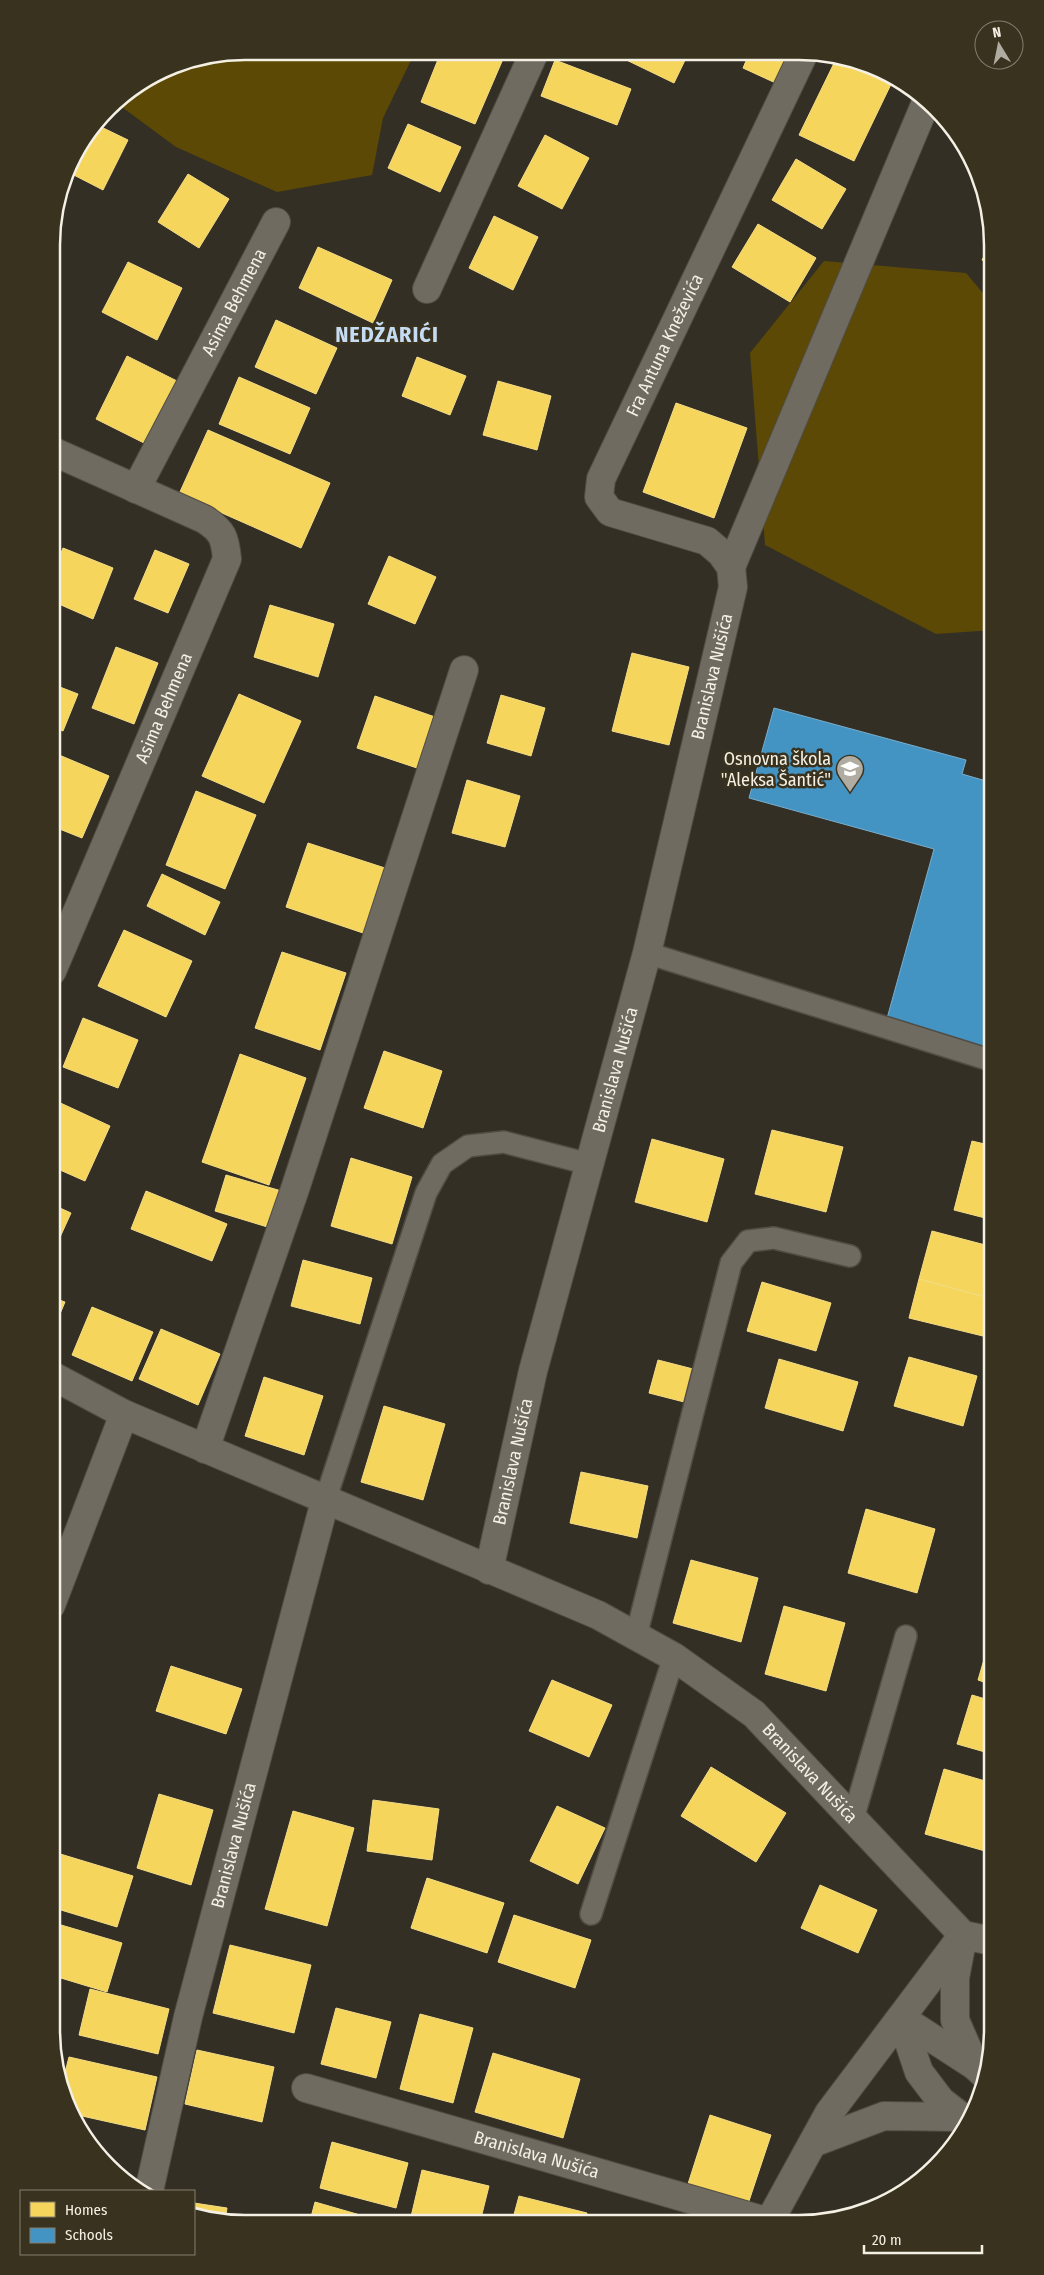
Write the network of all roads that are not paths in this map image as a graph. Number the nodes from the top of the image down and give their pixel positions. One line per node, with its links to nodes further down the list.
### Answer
1 (531, 60): 5 (street)
2 (801, 60): 8 (street, Fra Antuna Kneževića)
3 (924, 108): 8 (street)
4 (276, 222): 7 (street, Asima Behmena)
5 (427, 289)
6 (60, 455): 7 (street, Asima Behmena)
7 (136, 489): 10 (street, Asima Behmena)
8 (731, 568): 11 (street, Branislava Nušića)
9 (464, 670): 17 (street)
10 (60, 952)
11 (647, 953): 12 (lane); 13 (street, Branislava Nušića)
12 (984, 1058)
13 (589, 1164): 18 (lane); 19 (street, Branislava Nušića)
14 (850, 1256): 21 (lane)
15 (60, 1380): 16 (street, Branislava Nušića)
16 (124, 1414): 17 (street, Branislava Nušića); 20 (street)
17 (205, 1449): 18 (street, Branislava Nušića)
18 (326, 1501): 19 (street, Branislava Nušića); 35 (street, Branislava Nušića)
19 (489, 1570): 21 (street, Branislava Nušića)
20 (60, 1581)
21 (636, 1636): 23 (street, Branislava Nušića)
22 (906, 1636): 24 (lane)
23 (674, 1657): 24 (street, Branislava Nušića); 25 (lane)
24 (853, 1819): 26 (street, Branislava Nušića)
25 (591, 1914)
26 (963, 1935): 27 (street); 28 (street, Branislava Nušića); 29 (street)
27 (984, 1939)
28 (900, 2018): 30 (street); 32 (street); 34 (street, Branislava Nušića)
29 (980, 2069)
30 (980, 2070)
31 (306, 2088): 36 (street, Branislava Nušića)
32 (962, 2117)
33 (961, 2119): 34 (street)
34 (813, 2143): 37 (street, Branislava Nušića)
35 (150, 2189)
36 (741, 2215)
37 (772, 2215)

